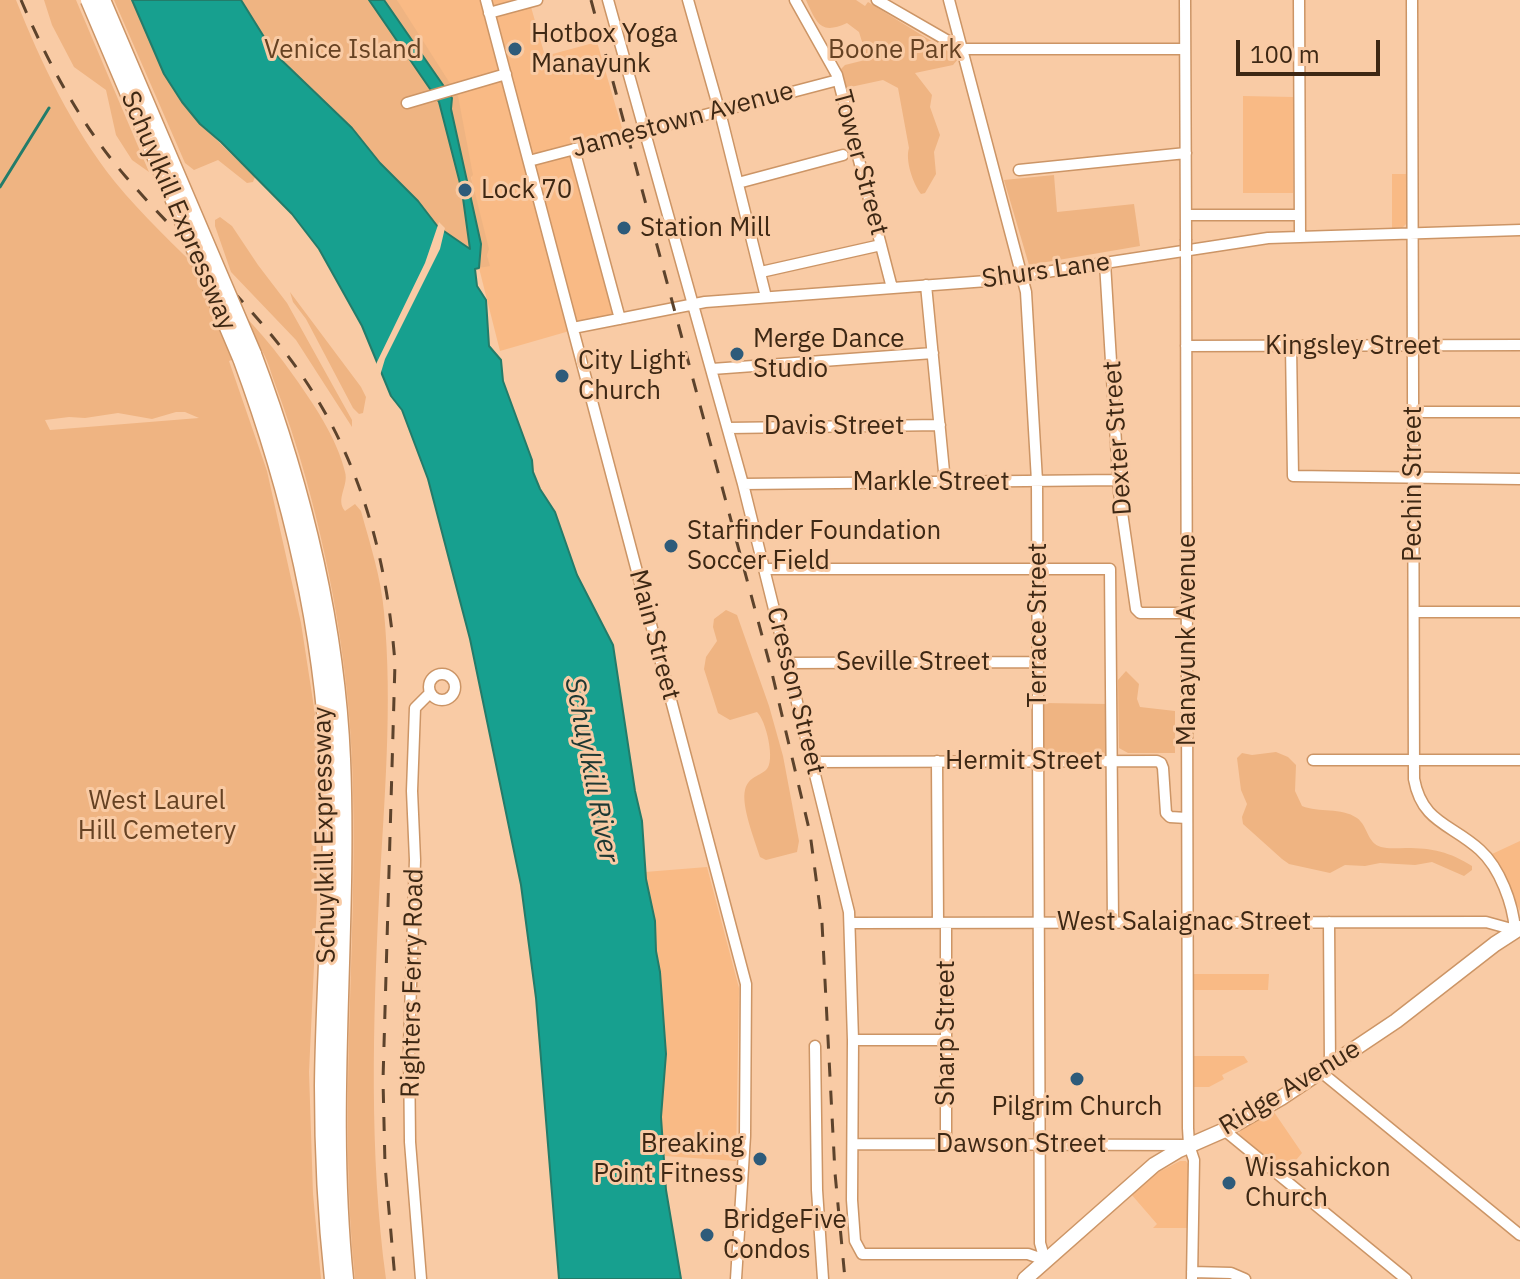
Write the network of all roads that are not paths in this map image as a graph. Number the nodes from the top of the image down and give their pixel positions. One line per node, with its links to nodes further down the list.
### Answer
1 (89, 0): 47 (highway, Schuylkill Expressway, bridge)
2 (102, 0): 47 (highway, Schuylkill Expressway, bridge)
3 (486, 0): 13 (street, Main Street)
4 (537, 0): 13 (street)
5 (608, 0): 20 (street, Cresson Street)
6 (688, 0): 19 (street)
7 (795, 0): 17 (street, Tower Street)
8 (877, 0): 14 (street)
9 (949, 0): 14 (street, Terrace Street)
10 (1185, 0): 15 (street, Manayunk Avenue)
11 (1299, 0): 28 (street)
12 (1412, 0): 30 (street, Pechin Street)
13 (489, 13): 16 (street, Main Street)
14 (962, 49): 15 (street); 35 (street, Terrace Street)
15 (1185, 49): 22 (street, Manayunk Avenue)
16 (506, 74): 18 (street); 24 (street, Main Street)
17 (838, 80): 19 (street, Jamestown Avenue); 32 (street, Tower Street)
18 (407, 103)
19 (718, 111): 20 (street, Jamestown Avenue); 26 (street)
20 (645, 130): 21 (street, Jamestown Avenue); 39 (street, Cresson Street)
21 (574, 149): 24 (street, Jamestown Avenue); 40 (street)
22 (1186, 153): 25 (street); 27 (street, Manayunk Avenue)
23 (843, 155): 26 (street)
24 (529, 161): 41 (street, Main Street)
25 (1019, 170)
26 (738, 183): 34 (street)
27 (1186, 215): 28 (street); 44 (street, Manayunk Avenue, bridge)
28 (1299, 215): 31 (street)
29 (1520, 230): 30 (street, Shurs Lane)
30 (1412, 233): 31 (street, Shurs Lane); 42 (street, Pechin Street)
31 (1300, 237): 33 (street, Shurs Lane)
32 (881, 245): 34 (street); 37 (street, Tower Street)
33 (1105, 263): 35 (street, Shurs Lane); 55 (street, Dexter Street)
34 (761, 272): 38 (street)
35 (1022, 276): 36 (street, Shurs Lane); 56 (street, Terrace Street)
36 (926, 285): 37 (street, Shurs Lane); 46 (street)
37 (892, 288): 38 (street, Shurs Lane)
38 (766, 297): 39 (street, Shurs Lane)
39 (692, 304): 40 (street, Shurs Lane); 48 (street, Cresson Street)
40 (620, 319): 41 (street, Shurs Lane)
41 (573, 328): 97 (street, Main Street)
42 (1413, 345): 43 (street, Kingsley Street); 45 (street, Kingsley Street); 49 (street, Pechin Street)
43 (1520, 345)
44 (1186, 346): 45 (street, Kingsley Street); 63 (street, Manayunk Avenue)
45 (1291, 346): 53 (street)
46 (933, 353): 48 (street); 51 (street)
47 (247, 356): 94 (highway, Schuylkill Expressway); 95 (highway, Schuylkill Expressway)
48 (712, 369): 52 (street, Cresson Street)
49 (1413, 412): 50 (street); 53 (street, Pechin Street)
50 (1520, 412)
51 (940, 425): 52 (street, Davis Street); 57 (street)
52 (728, 428): 58 (street, Cresson Street)
53 (1413, 478): 54 (street); 61 (street, Pechin Street)
54 (1520, 479)
55 (1119, 480): 56 (street, Markle Street); 63 (street, Dexter Street)
56 (1037, 481): 57 (street, Markle Street); 59 (street, Terrace Street)
57 (945, 482): 58 (street, Markle Street)
58 (743, 484): 60 (street, Cresson Street)
59 (1038, 568): 60 (street); 64 (street, Terrace Street); 72 (street)
60 (765, 569): 65 (street, Cresson Street)
61 (1414, 612): 62 (street); 68 (street, Pechin Street)
62 (1520, 612)
63 (1187, 613): 74 (street, Manayunk Avenue)
64 (1038, 662): 65 (street, Seville Street); 71 (street, Terrace Street)
65 (788, 663): 73 (street, Cresson Street)
66 (430, 693): 96 (street, Righters Ferry Road)
67 (1313, 760): 68 (street)
68 (1414, 760): 69 (street); 81 (street, Pechin Street)
69 (1520, 760)
70 (937, 761): 71 (street, Hermit Street); 73 (street, Hermit Street); 79 (street, Sharp Street)
71 (1038, 761): 72 (street, Hermit Street); 80 (street, Terrace Street)
72 (1112, 761): 74 (street, Hermit Street); 75 (street)
73 (813, 762): 78 (street, Cresson Street)
74 (1187, 818): 76 (street, Manayunk Avenue)
75 (1113, 922): 76 (street, West Salaignac Street); 80 (street, West Salaignac Street)
76 (1188, 922): 77 (street, West Salaignac Street); 90 (street, Manayunk Avenue)
77 (1329, 922): 81 (street, West Salaignac Street); 85 (street)
78 (851, 923): 79 (street, West Salaignac Street); 82 (street, Cresson Street)
79 (942, 923): 80 (street, West Salaignac Street); 83 (street, Sharp Street)
80 (1039, 923): 89 (street, Terrace Street)
81 (1518, 929): 85 (main road, Ridge Avenue)
82 (853, 1040): 83 (street); 87 (street, Cresson Street)
83 (946, 1040): 88 (street, Sharp Street)
84 (815, 1046): 98 (street)
85 (1325, 1069): 86 (main road, Ridge Avenue); 91 (street)
86 (1224, 1130): 90 (main road, Ridge Avenue); 101 (street)
87 (854, 1144): 88 (street, Dawson Street); 92 (street, Cresson Street)
88 (946, 1144): 89 (street, Dawson Street)
89 (1040, 1144): 90 (street, Dawson Street); 92 (street, Terrace Street)
90 (1189, 1145): 92 (main road, Ridge Avenue); 93 (street, Manayunk Avenue)
91 (1520, 1235)
92 (1045, 1260): 99 (main road, Ridge Avenue)
93 (1192, 1275): 100 (street)
94 (333, 1279)
95 (345, 1279)
96 (421, 1279)
97 (736, 1279)
98 (823, 1279)
99 (1025, 1279)
100 (1245, 1279)
101 (1406, 1279)

